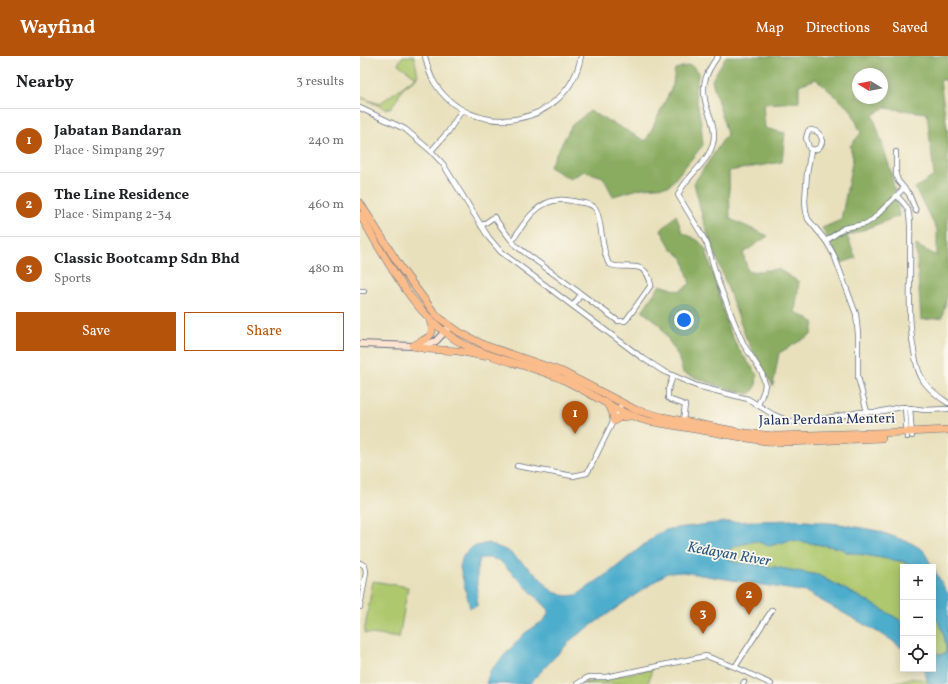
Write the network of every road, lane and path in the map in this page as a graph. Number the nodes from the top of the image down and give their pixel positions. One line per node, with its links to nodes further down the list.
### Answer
1 (425, 56): 5 (street)
2 (581, 56): 5 (street)
3 (718, 56): 28 (street)
4 (360, 108): 7 (street)
5 (462, 110): 7 (street)
6 (811, 150): 6 (street); 16 (street)
7 (431, 151): 14 (street)
8 (896, 152): 9 (street)
9 (904, 188): 10 (street); 12 (street)
10 (897, 196): 16 (street); 26 (street)
11 (360, 203): 20 (main road, Jalan Perdana Menteri)
12 (916, 211)
13 (360, 215): 19 (main road, Jalan Perdana Menteri)
14 (481, 226): 15 (street); 18 (street)
15 (512, 241): 17 (street); 17 (street)
16 (826, 241): 32 (street)
17 (581, 294): 18 (street)
18 (573, 306): 25 (street)
19 (430, 319): 21 (main road, Jalan Perdana Menteri); 23 (main road)
20 (450, 326): 21 (street); 29 (main road, Jalan Perdana Menteri)
21 (445, 332): 23 (street); 24 (main road, Jalan Perdana Menteri)
22 (361, 346): 23 (street)
23 (413, 346): 24 (main road)
24 (505, 360): 27 (main road, Jalan Perdana Menteri)
25 (673, 376): 28 (street); 35 (street)
26 (948, 402)
27 (606, 403): 29 (main road, Jalan Perdana Menteri); 34 (main road)
28 (758, 405): 32 (street)
29 (621, 406): 33 (main road, Jalan Perdana Menteri); 34 (street); 35 (main road, Jalan Perdana Menteri)
30 (908, 408): 31 (street); 32 (street); 37 (street)
31 (948, 409)
32 (867, 412)
33 (632, 416): 34 (main road); 37 (main road, Jalan Perdana Menteri)
34 (614, 421): 39 (street)
35 (683, 421): 37 (main road, Jalan Perdana Menteri)
36 (948, 430): 37 (main road, Jalan Perdana Menteri)
37 (909, 434): 38 (main road, Jalan Perdana Menteri)
38 (948, 434)
39 (517, 466)
40 (360, 563): 41 (street)
41 (360, 607)
42 (772, 610): 43 (street)
43 (735, 667): 44 (street); 45 (street)
44 (578, 684)
45 (771, 684)

